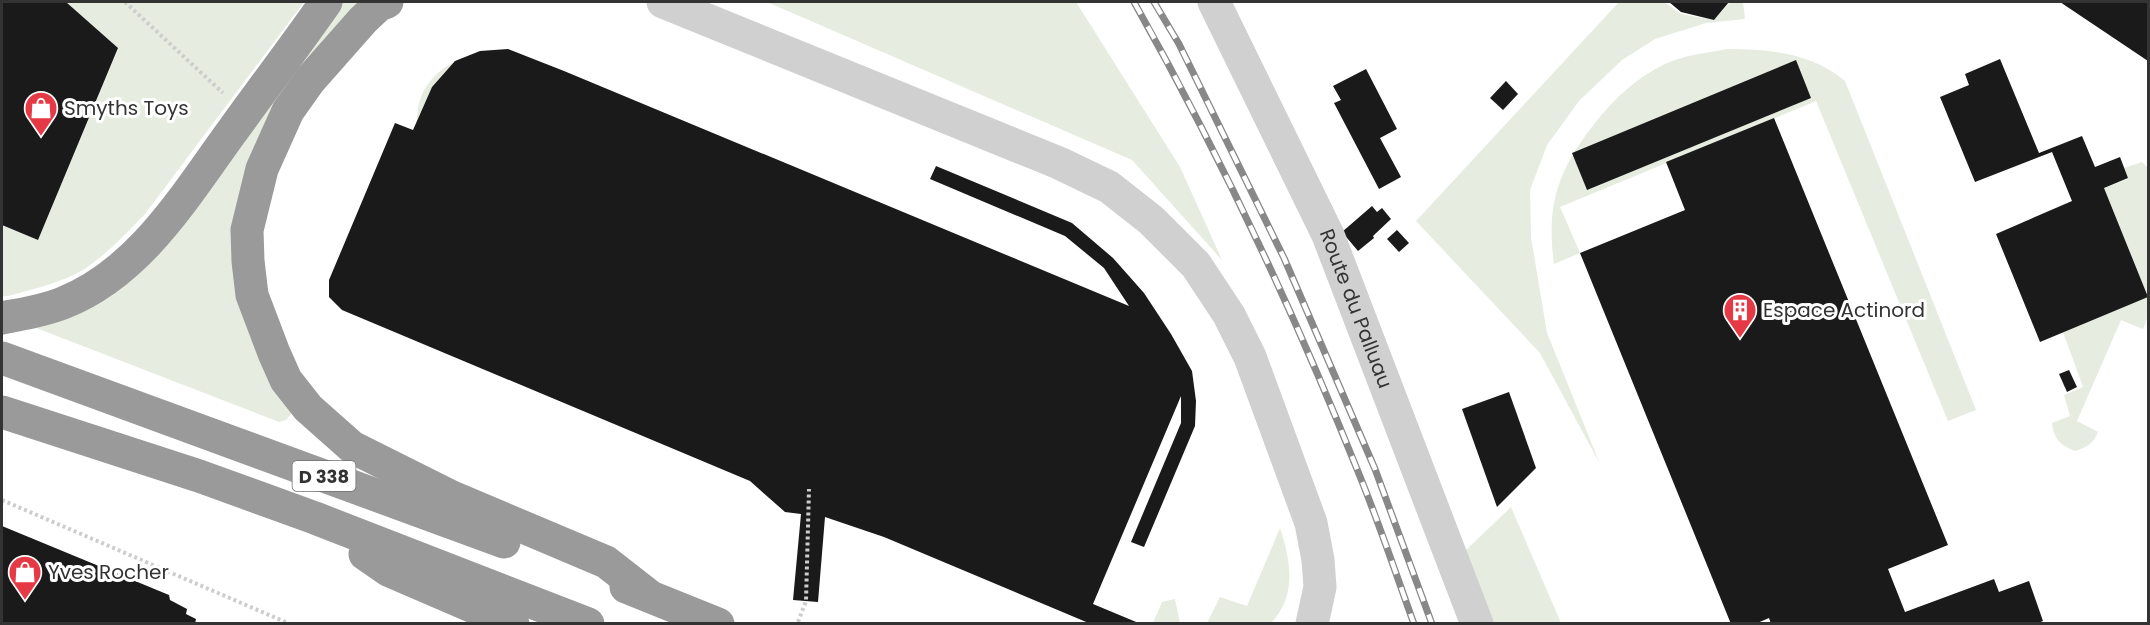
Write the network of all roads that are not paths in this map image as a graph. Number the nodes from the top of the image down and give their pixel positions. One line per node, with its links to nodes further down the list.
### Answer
1 (326, 2): 5 (highway)
2 (387, 2): 9 (highway)
3 (665, 2): 13 (street)
4 (1214, 2): 14 (street, Route du Palluau)
5 (2, 318)
6 (2, 358): 9 (highway, D 338)
7 (2, 412): 8 (highway, D 338)
8 (315, 518): 10 (highway); 11 (highway, D 338)
9 (647, 594): 12 (highway, D 338)
10 (513, 624)
11 (588, 624)
12 (717, 624)
13 (1312, 624)
14 (1477, 624)

